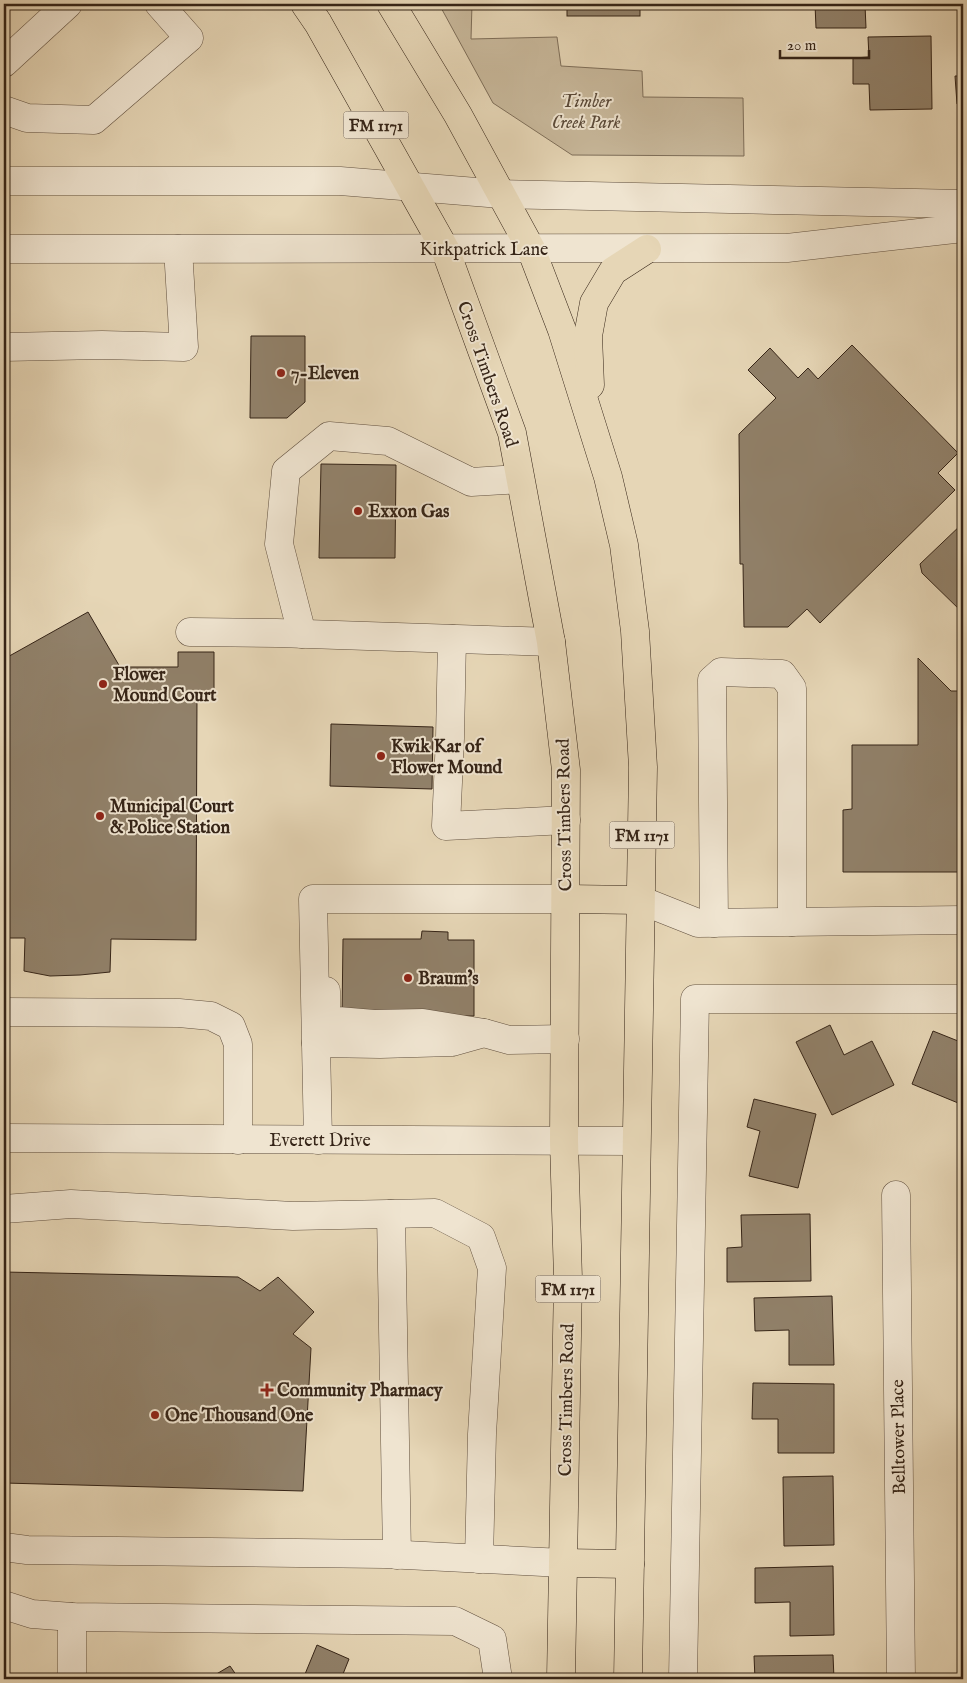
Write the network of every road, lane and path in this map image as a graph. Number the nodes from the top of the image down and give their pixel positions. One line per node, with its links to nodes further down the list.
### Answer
1 (68, 4): 5 (street)
2 (159, 4): 6 (street)
3 (304, 4): 8 (main road, Cross Timbers Road / FM 1171)
4 (391, 4): 9 (main road, FM 1171)
5 (4, 63)
6 (4, 110)
7 (4, 181): 8 (street)
8 (410, 187): 9 (street); 15 (main road, Cross Timbers Road / FM 1171)
9 (501, 194): 10 (street); 16 (main road, FM 1171)
10 (963, 204)
11 (963, 228): 12 (street, Kirkpatrick Lane)
12 (647, 248): 16 (street, Kirkpatrick Lane); 18 (main road)
13 (4, 249): 14 (street, Kirkpatrick Lane)
14 (178, 249): 15 (street, Kirkpatrick Lane); 17 (street)
15 (445, 249): 16 (street, Kirkpatrick Lane); 19 (main road, Cross Timbers Road / FM 1171)
16 (531, 249): 18 (main road, FM 1171)
17 (4, 347)
18 (592, 424): 27 (main road, FM 1171)
19 (520, 479): 21 (street); 23 (main road, Cross Timbers Road / FM 1171)
20 (190, 632): 21 (street)
21 (302, 634): 22 (street)
22 (452, 639): 23 (street); 24 (street)
23 (551, 642): 24 (main road, Cross Timbers Road / FM 1171)
24 (566, 820): 26 (main road, Cross Timbers Road / FM 1171)
25 (328, 899): 26 (street); 33 (street); 35 (street)
26 (566, 899): 27 (main road); 34 (main road, Cross Timbers Road / FM 1171)
27 (640, 900): 30 (street); 40 (main road, FM 1171)
28 (963, 920): 29 (street)
29 (792, 922): 30 (street); 30 (street)
30 (714, 923)
31 (963, 999): 55 (street)
32 (4, 1012): 37 (street)
33 (484, 1033): 34 (street); 35 (street)
34 (565, 1039): 39 (main road, Cross Timbers Road / FM 1171)
35 (316, 1043): 38 (street)
36 (4, 1138): 37 (street, Everett Drive)
37 (238, 1140): 38 (street, Everett Drive)
38 (318, 1140): 39 (street, Everett Drive)
39 (564, 1141): 40 (street, Everett Drive); 47 (main road, Cross Timbers Road / FM 1171)
40 (636, 1141): 48 (main road, FM 1171)
41 (896, 1195): 56 (street, Belltower Place)
42 (4, 1209): 43 (street)
43 (390, 1214): 45 (street); 46 (street)
44 (4, 1547): 45 (street)
45 (397, 1555): 46 (street)
46 (479, 1559): 47 (street)
47 (563, 1564): 48 (main road); 53 (main road, Cross Timbers Road / FM 1171)
48 (630, 1564): 54 (main road, FM 1171)
49 (4, 1605): 50 (street)
50 (72, 1617): 51 (street); 52 (street)
51 (72, 1679)
52 (498, 1679)
53 (561, 1679)
54 (628, 1679)
55 (683, 1679)
56 (901, 1679)

